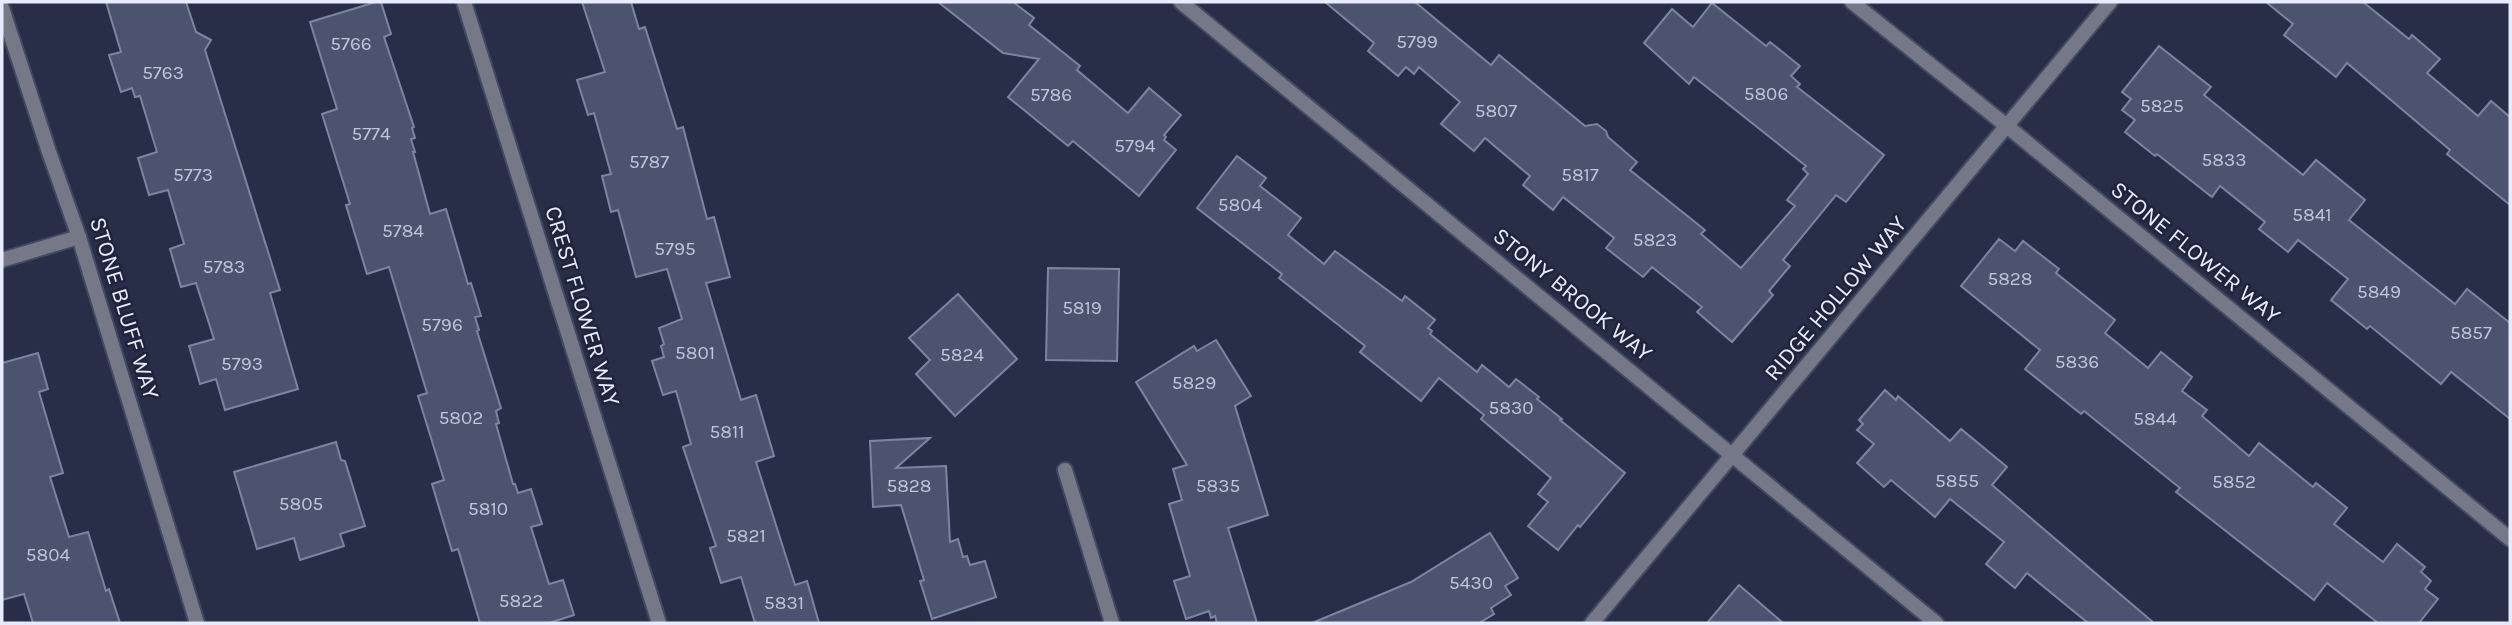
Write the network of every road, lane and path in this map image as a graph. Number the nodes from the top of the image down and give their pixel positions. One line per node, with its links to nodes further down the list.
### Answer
1 (464, 2): 13 (street, CREST FLOWER WAY)
2 (1181, 2): 9 (street, STONY BROOK WAY)
3 (1852, 2): 6 (street, STONE FLOWER WAY)
4 (2110, 2): 6 (street, RIDGE HOLLOW WAY)
5 (2, 8): 7 (street, STONE BLUFF WAY)
6 (2008, 127): 9 (street, RIDGE HOLLOW WAY); 11 (street, STONE FLOWER WAY)
7 (79, 237): 8 (street); 12 (street, STONE BLUFF WAY)
8 (2, 260)
9 (1733, 456): 15 (street, RIDGE HOLLOW WAY); 16 (street, STONY BROOK WAY)
10 (1065, 470): 14 (street)
11 (2510, 539)
12 (197, 623)
13 (659, 623)
14 (1112, 623)
15 (1592, 623)
16 (1936, 623)

